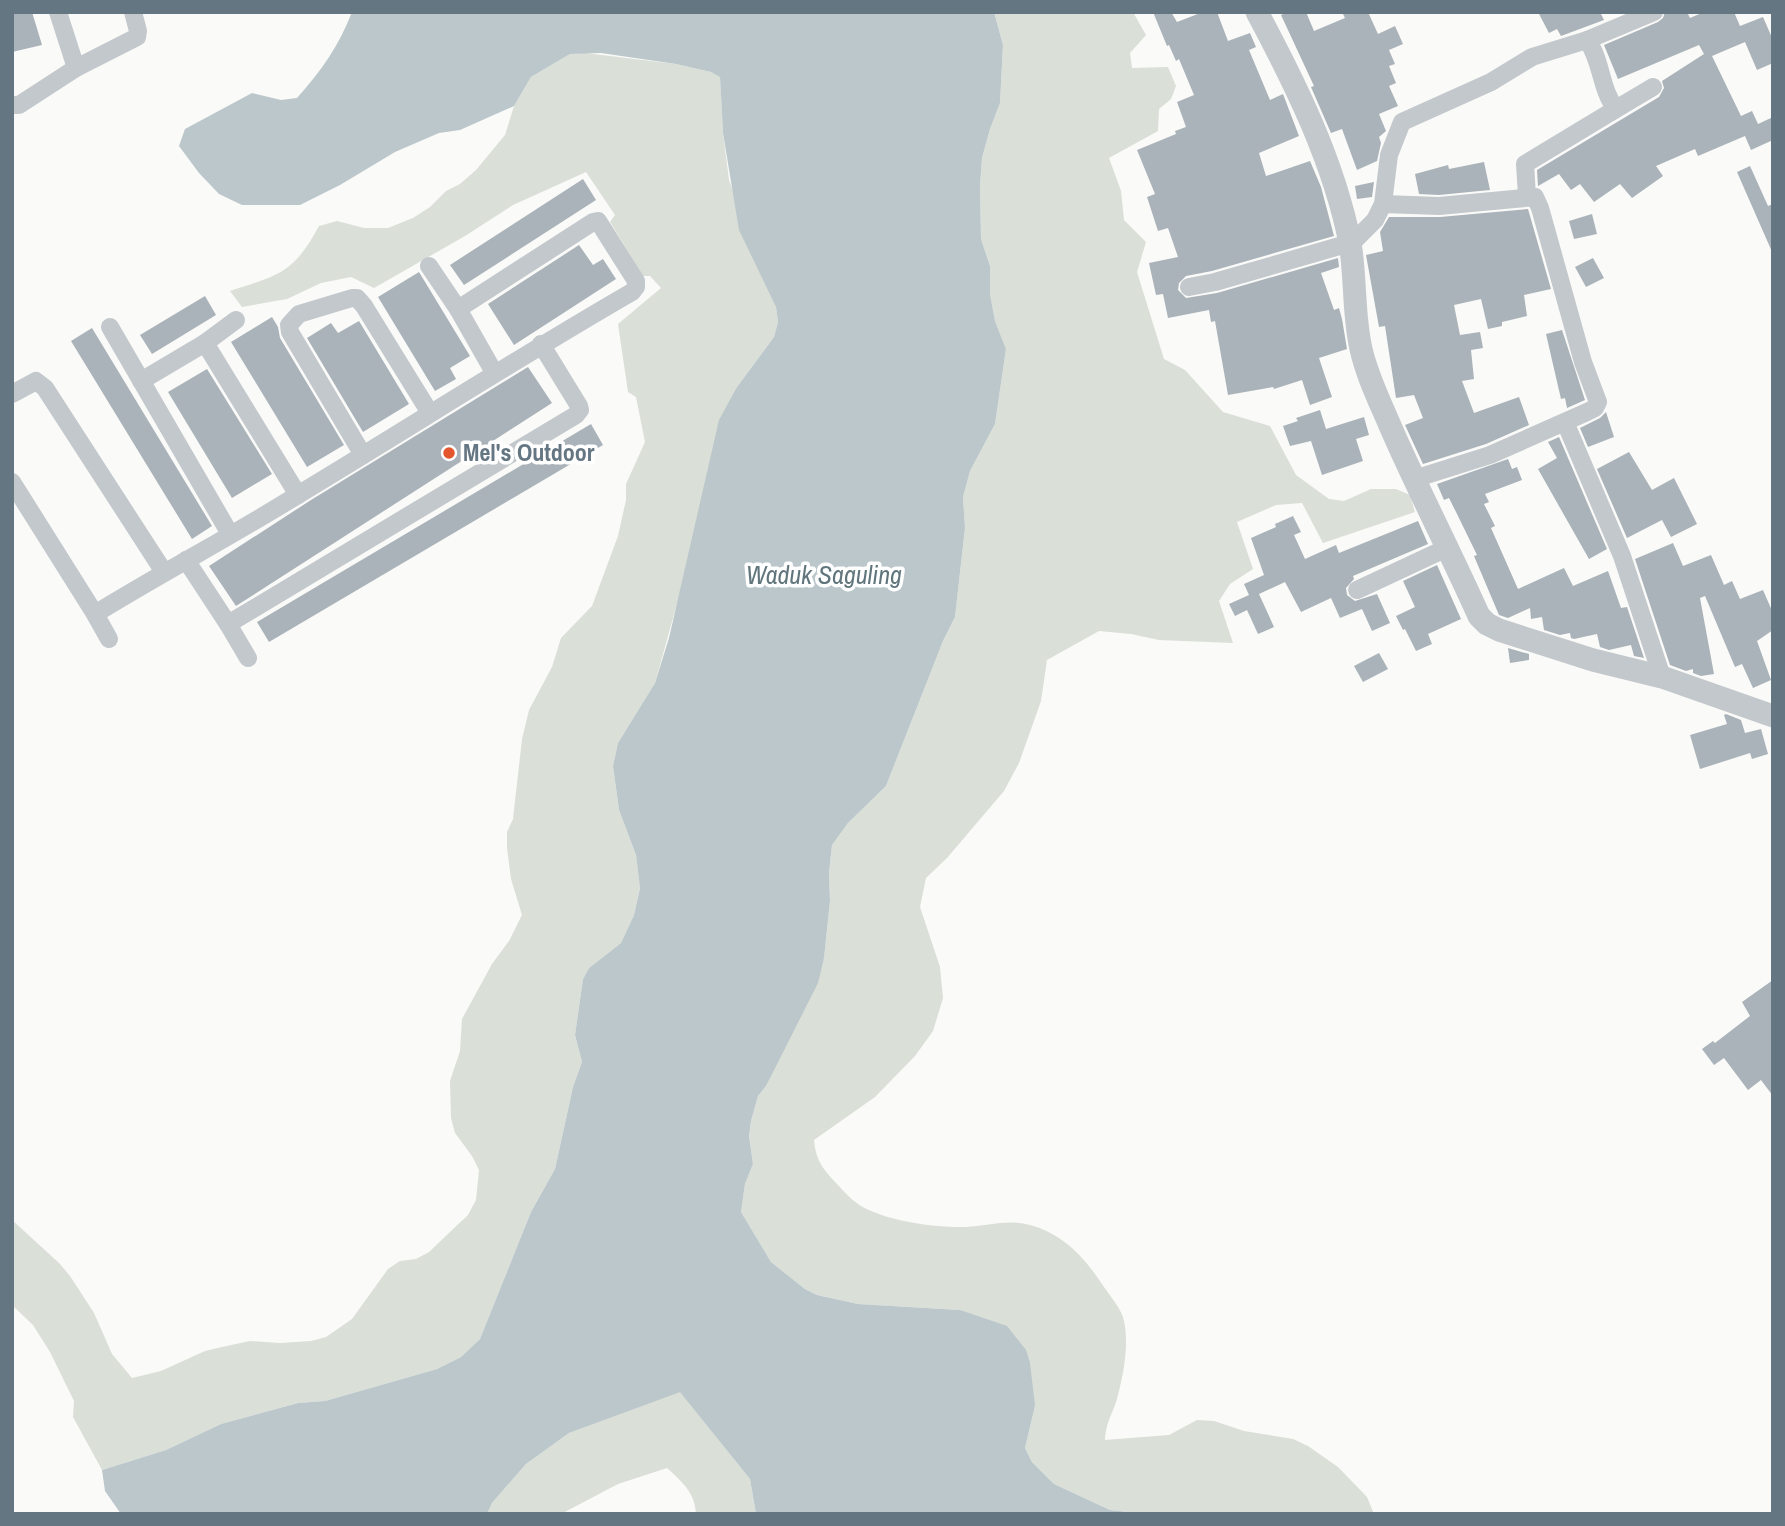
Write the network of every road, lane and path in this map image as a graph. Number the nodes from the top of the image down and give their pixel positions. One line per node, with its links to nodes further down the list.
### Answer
1 (58, 12): 7 (street)
2 (133, 12): 7 (street)
3 (1257, 12): 13 (street)
4 (1654, 12): 5 (street)
5 (1609, 20): 6 (street)
6 (1587, 40): 10 (street); 12 (street)
7 (76, 68): 9 (street)
8 (1653, 87): 10 (street)
9 (12, 105)
10 (1616, 109): 11 (street)
11 (1528, 196): 12 (street); 25 (street)
12 (1383, 204): 13 (street)
13 (1350, 244): 15 (street); 27 (street)
14 (429, 266): 16 (street)
15 (1189, 287)
16 (458, 309): 20 (street); 21 (street)
17 (236, 320): 19 (street)
18 (110, 327): 22 (street)
19 (205, 342): 22 (street); 29 (street)
20 (541, 344): 21 (street); 36 (street)
21 (495, 374): 24 (street)
22 (141, 381): 30 (street)
23 (12, 394): 33 (street)
24 (430, 413): 26 (street); 26 (street)
25 (1565, 422): 27 (street); 39 (street)
26 (363, 455): 29 (street)
27 (1415, 479): 31 (street)
28 (12, 482): 35 (street)
29 (298, 495): 30 (street)
30 (230, 534): 32 (street)
31 (1449, 547): 34 (street); 39 (street)
32 (186, 560): 33 (street); 36 (street)
33 (164, 572): 35 (street)
34 (1356, 590)
35 (95, 614): 37 (street)
36 (228, 624): 38 (street)
37 (109, 639)
38 (248, 658)
39 (1662, 677): 40 (street)
40 (1773, 716)

